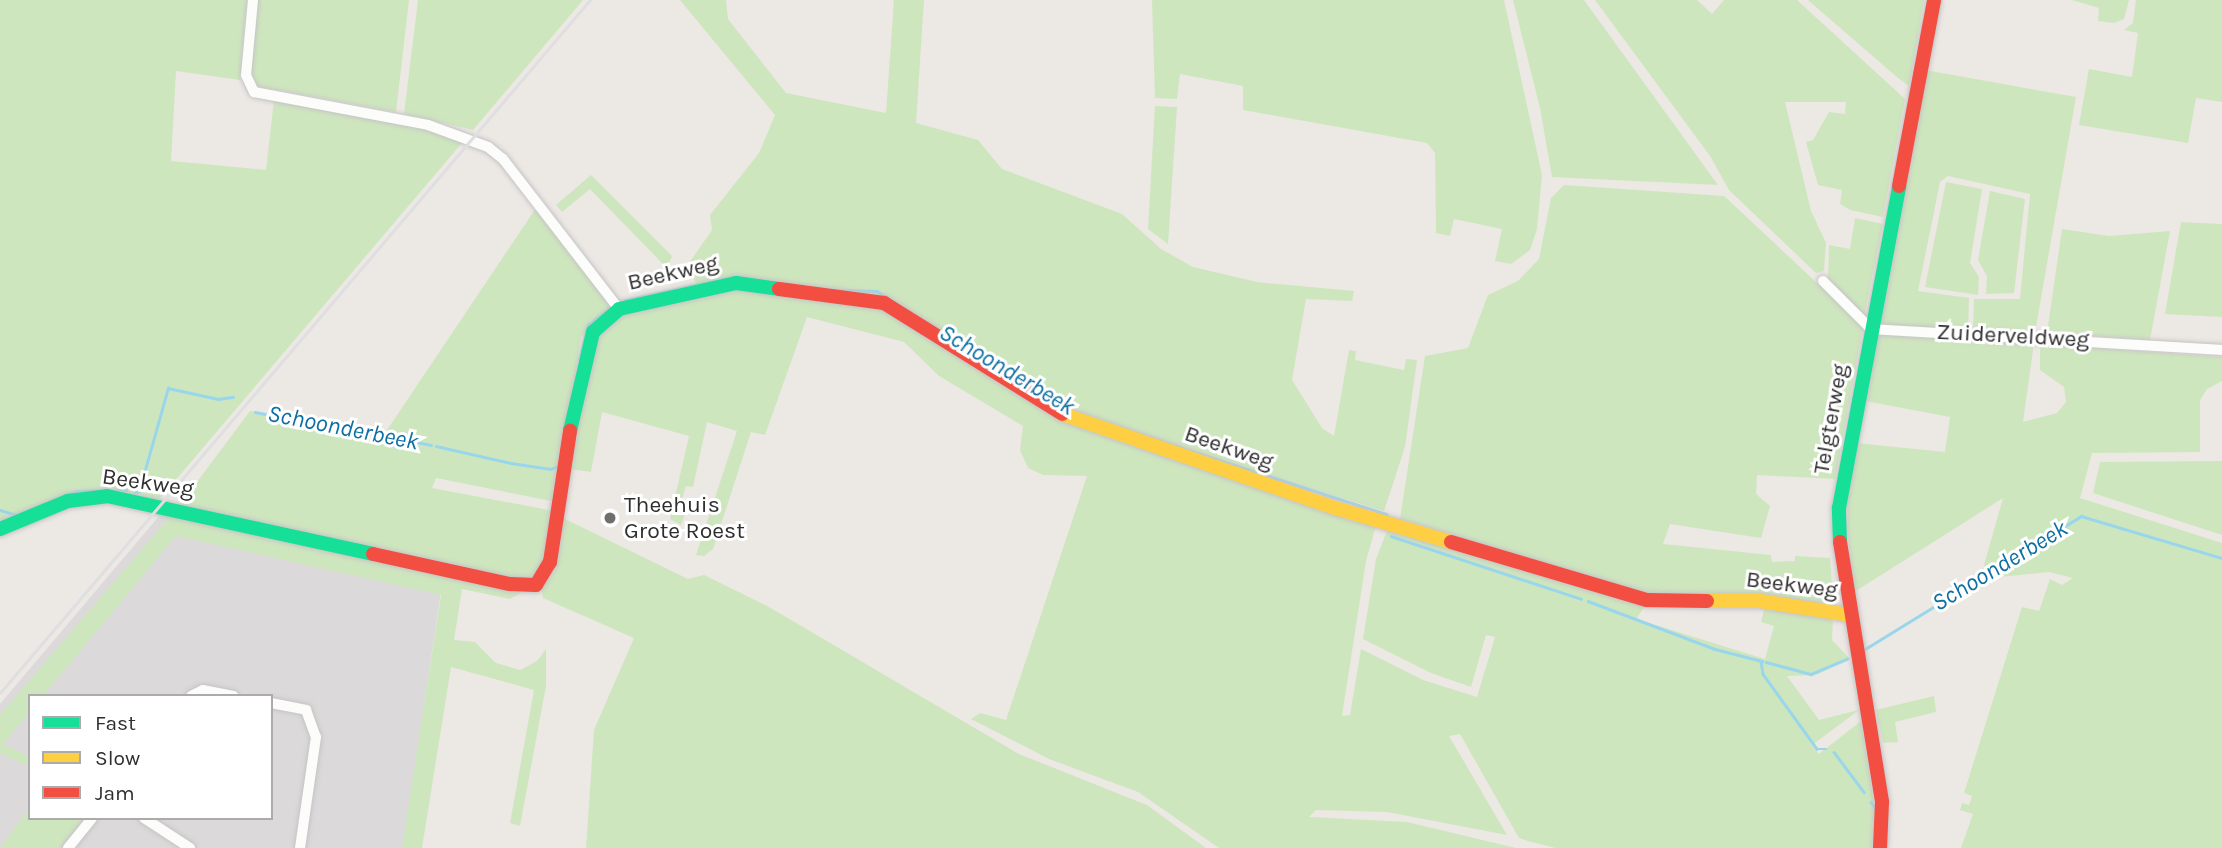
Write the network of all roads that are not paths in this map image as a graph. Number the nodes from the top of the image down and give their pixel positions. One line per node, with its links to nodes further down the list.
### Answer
1 (253, 0): 4 (street, Beekweg)
2 (1934, 0): 5 (street, Telgterweg)
3 (1824, 281): 5 (street)
4 (619, 309): 7 (street, Beekweg); 8 (street, Beekweg)
5 (1871, 330): 6 (street, Zuiderveldweg); 8 (street, Telgterweg)
6 (2222, 350)
7 (0, 529)
8 (1849, 615): 17 (street, Telgterweg)
9 (195, 694): 10 (street)
10 (223, 694)
11 (273, 704): 16 (street)
12 (90, 820): 14 (street)
13 (147, 820): 15 (street)
14 (68, 848)
15 (190, 848)
16 (300, 848)
17 (1880, 848)

